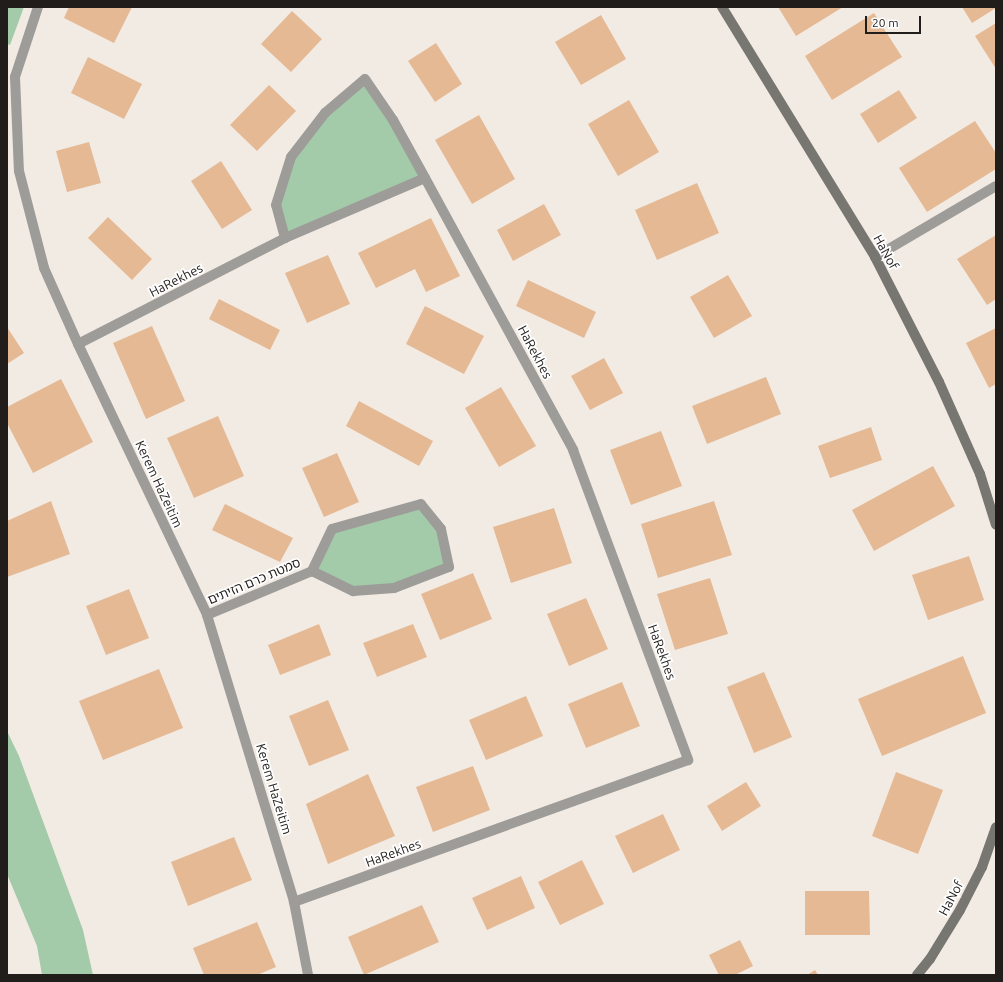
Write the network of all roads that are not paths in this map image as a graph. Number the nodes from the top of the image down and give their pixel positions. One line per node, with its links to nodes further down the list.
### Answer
1 (38, 7): 3 (street, Kerem HaZeitim)
2 (722, 7): 7 (street, HaNof)
3 (11, 75): 8 (street, Kerem HaZeitim)
4 (425, 178): 6 (street, HaRekhes); 6 (street, HaRekhes); 13 (street, HaRekhes)
5 (996, 186): 7 (street)
6 (285, 238): 8 (street, HaRekhes)
7 (875, 257): 9 (street, HaNof)
8 (78, 344): 11 (street, Kerem HaZeitim)
9 (996, 525)
10 (312, 571): 10 (street, סמטת כרם הזיתים); 11 (street, סמטת כרם הזיתים)
11 (207, 615): 13 (street, Kerem HaZeitim)
12 (996, 827): 15 (street, HaNof)
13 (294, 902): 14 (street, Kerem HaZeitim)
14 (308, 975)
15 (917, 975)

